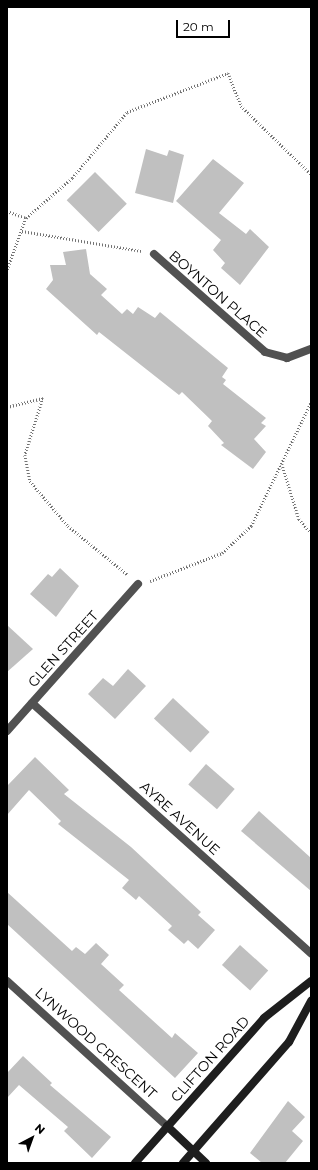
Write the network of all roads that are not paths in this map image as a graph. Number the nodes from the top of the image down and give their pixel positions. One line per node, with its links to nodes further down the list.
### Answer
1 (154, 254): 2 (street, BOYNTON PLACE)
2 (311, 349)
3 (138, 584): 4 (street, GLEN STREET)
4 (32, 703): 5 (street, GLEN STREET); 6 (street, AYRE AVENUE)
5 (7, 731)
6 (311, 953)
7 (7, 981): 10 (street, LYNWOOD CRESCENT)
8 (311, 981): 10 (main road, CLIFTON ROAD)
9 (311, 1001): 11 (main road)
10 (167, 1126): 11 (main road); 12 (main road, CLIFTON ROAD)
11 (193, 1152): 13 (main road); 14 (main road)
12 (135, 1163)
13 (183, 1163)
14 (206, 1163)

